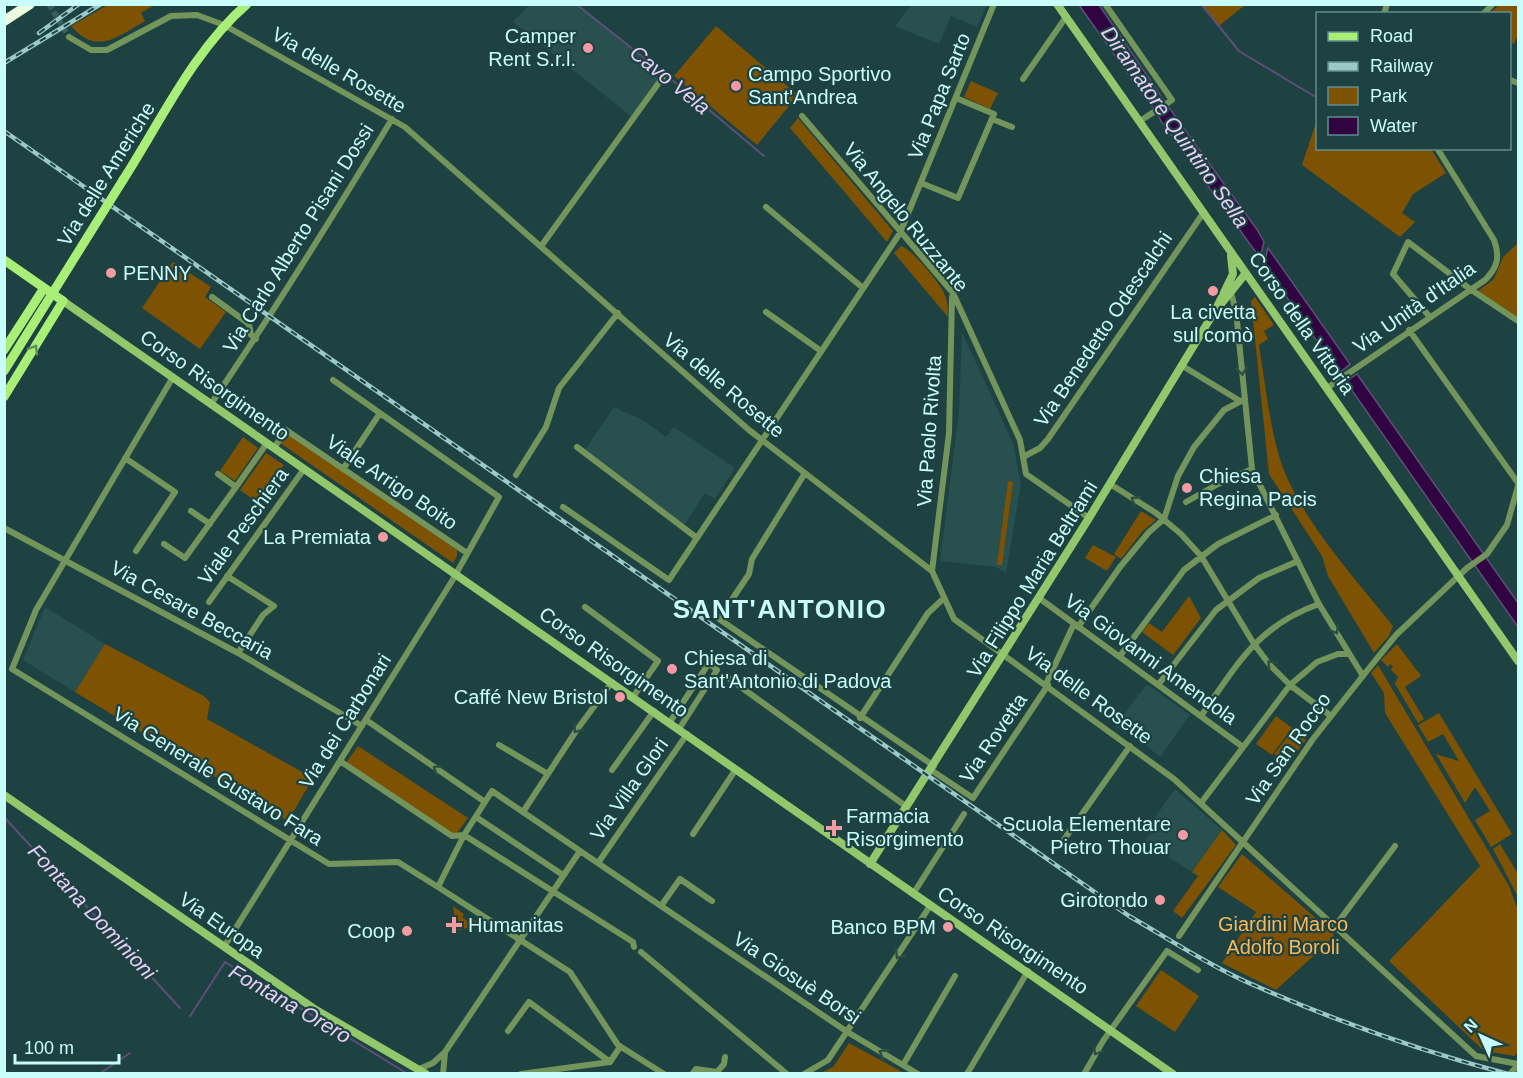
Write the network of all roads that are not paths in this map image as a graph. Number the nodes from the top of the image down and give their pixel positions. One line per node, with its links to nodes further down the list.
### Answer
1 (30, 4): 7 (highway)
2 (247, 4): 8 (main road, Via delle Americhe)
3 (994, 4): 12 (street, Via Papa Sarto)
4 (1058, 4): 6 (main road, Corso della Vittoria)
5 (1105, 4): 16 (street)
6 (1066, 17): 11 (street); 16 (main road, Corso della Vittoria)
7 (4, 21)
8 (224, 25): 9 (street, Via delle Rosette); 14 (street, Via delle Rosette); 45 (main road, Via delle Americhe, bridge)
9 (69, 37)
10 (663, 76): 23 (street)
11 (1023, 79)
12 (956, 98): 15 (street); 19 (street, Via Papa Sarto)
13 (802, 116): 22 (street, Via Angelo Ruzzante)
14 (392, 119): 23 (street, Via delle Rosette); 41 (street, Via Carlo Alberto Pisani Dossi)
15 (992, 119): 17 (street); 19 (street)
16 (1140, 121): 21 (main road, Corso della Vittoria)
17 (1012, 127)
18 (1438, 150): 30 (street, Via Unità d'Italia)
19 (921, 183): 22 (street, Via Papa Sarto)
20 (766, 207): 29 (street)
21 (1204, 212): 24 (main road, Corso della Vittoria); 56 (street, Via Benedetto Odescalchi)
22 (900, 233): 29 (street, Via Papa Sarto); 31 (street, Via Angelo Ruzzante)
23 (542, 245): 37 (street, Via delle Rosette)
24 (1230, 249): 26 (main road, Corso della Vittoria); 27 (main road)
25 (4, 260): 28 (main road, Corso Risorgimento)
26 (1244, 271): 27 (main road); 32 (main road, Via Filippo Maria Beltrami); 48 (main road, Corso della Vittoria)
27 (1233, 274): 35 (main road, Via Filippo Maria Beltrami)
28 (44, 288): 34 (main road, Corso Risorgimento); 42 (main road)
29 (863, 288): 43 (street, Via Papa Sarto)
30 (1470, 289): 38 (street, Via Unità d'Italia); 38 (street); 39 (street)
31 (952, 293): 56 (street, Via Angelo Ruzzante); 82 (street, Via Paolo Rivolta)
32 (1231, 293): 35 (main road, Via Filippo Maria Beltrami); 50 (street, one-way to 50)
33 (212, 297): 41 (street)
34 (63, 301): 46 (main road, Corso Risorgimento); 49 (main road, one-way to 34)
35 (1216, 309): 44 (main road, Via Filippo Maria Beltrami)
36 (766, 312): 43 (street)
37 (618, 313): 53 (street, Via delle Rosette); 63 (street)
38 (1429, 316): 40 (street, Via Unità d'Italia)
39 (1518, 321)
40 (1409, 330): 48 (street, Via Unità d'Italia); 65 (street)
41 (256, 339): 51 (street, Via Carlo Alberto Pisani Dossi)
42 (4, 350)
43 (821, 351): 53 (street, Via Papa Sarto)
44 (1181, 365): 50 (street); 64 (main road, Via Filippo Maria Beltrami)
45 (4, 370)
46 (173, 377): 51 (main road, Corso Risorgimento); 57 (street)
47 (333, 380): 52 (street)
48 (1327, 388): 85 (main road, Corso della Vittoria)
49 (4, 397)
50 (1242, 400): 60 (street); 72 (street)
51 (211, 404): 54 (main road, Corso Risorgimento)
52 (380, 413): 59 (street); 78 (street, Via dei Carbonari)
53 (763, 440): 61 (street, Via delle Rosette); 75 (street, Via Papa Sarto)
54 (270, 445): 58 (main road, Corso Risorgimento); 59 (street, Viale Arrigo Boito); 66 (street)
55 (577, 447): 75 (street)
56 (1023, 457): 71 (street, Via Angelo Ruzzante)
57 (125, 458): 77 (street); 80 (street)
58 (304, 469): 83 (main road, Corso Risorgimento); 84 (street, Viale Peschiera)
59 (343, 469): 78 (street, Viale Arrigo Boito)
60 (1252, 470): 67 (street); 70 (street)
61 (805, 473): 82 (street, Via delle Rosette); 109 (street)
62 (218, 474): 66 (street)
63 (516, 475)
64 (1110, 484): 71 (main road, Via Filippo Maria Beltrami); 72 (street, one-way to 64)
65 (1518, 485): 85 (street, Via San Rocco)
66 (236, 486): 73 (street)
67 (1186, 502)
68 (564, 507): 75 (street, Via Papa Sarto)
69 (191, 511): 73 (street)
70 (1276, 515): 79 (street); 81 (street)
71 (1089, 518): 87 (main road, Via Filippo Maria Beltrami)
72 (1164, 519): 79 (street); 92 (street)
73 (210, 524): 76 (street)
74 (4, 528): 80 (street, Via Cesare Beccaria)
75 (697, 538)
76 (164, 544)
77 (136, 551)
78 (467, 553): 83 (street, Via dei Carbonari)
79 (1201, 556): 88 (street); 97 (street)
80 (65, 560): 94 (street, Via Cesare Beccaria); 131 (street, Via Generale Gustavo Fara)
81 (1298, 561): 88 (street); 90 (street)
82 (933, 571): 86 (street, Via delle Rosette)
83 (456, 574): 101 (main road, Corso Risorgimento); 111 (street, Via dei Carbonari)
84 (228, 576): 89 (street, Viale Peschiera); 94 (street)
85 (1460, 576): 98 (main road, Corso della Vittoria); 99 (street, Via San Rocco)
86 (944, 598): 95 (street, Via delle Rosette); 109 (street)
87 (1039, 598): 92 (street, Via Giovanni Amendola); 95 (main road, Via Filippo Maria Beltrami)
88 (1227, 600): 93 (street); 103 (street)
89 (209, 602)
90 (1319, 604): 93 (street); 96 (street, one-way to 96)
91 (585, 607): 105 (street)
92 (1076, 625): 97 (street, Via Giovanni Amendola); 102 (street)
93 (1254, 644): 104 (street, one-way to 93); 107 (street)
94 (238, 653): 111 (street, Via Cesare Beccaria)
95 (1004, 654): 102 (street, Via delle Rosette); 118 (main road, Via Filippo Maria Beltrami)
96 (1349, 654): 99 (street); 104 (street)
97 (1120, 656): 103 (street, Via Giovanni Amendola)
98 (1518, 661)
99 (1363, 676): 108 (street, Via San Rocco)
100 (727, 677): 125 (street)
101 (612, 682): 105 (main road, Corso Risorgimento); 121 (street, one-way to 121)
102 (1047, 685): 115 (street, Via delle Rosette); 118 (street, Via Rovetta)
103 (1158, 685): 107 (street, Via Giovanni Amendola)
104 (1290, 685): 108 (street); 116 (street)
105 (633, 697): 106 (main road, Corso Risorgimento)
106 (654, 711): 110 (main road, Corso Risorgimento); 120 (street)
107 (1201, 716): 116 (street, Via Giovanni Amendola)
108 (1331, 716): 133 (street, Via San Rocco)
109 (860, 718): 118 (street)
110 (670, 722): 112 (main road, Corso Risorgimento); 112 (street)
111 (364, 723): 117 (street, Via dei Carbonari); 123 (street, Via Cesare Beccaria, one-way to 111)
112 (679, 729): 113 (main road, Corso Risorgimento)
113 (687, 734): 119 (main road, Corso Risorgimento); 136 (street, Via Villa Glori)
114 (499, 745): 121 (street)
115 (1130, 746): 124 (street, Via delle Rosette); 132 (street)
116 (1244, 747): 124 (street)
117 (340, 761): 130 (street); 131 (street, Via dei Carbonari)
118 (932, 768): 125 (main road, Via Filippo Maria Beltrami)
119 (736, 769): 129 (street); 137 (main road, Corso Risorgimento)
120 (612, 770)
121 (548, 774): 126 (street)
122 (4, 795): 148 (main road, Via Europa)
123 (485, 802): 126 (street, Via Giosuè Borsi); 128 (street)
124 (1201, 802): 133 (street, Via delle Rosette)
125 (907, 807): 137 (main road, Via Filippo Maria Beltrami)
126 (523, 812): 135 (street, Via Giosuè Borsi)
127 (964, 814): 141 (street, Via Rovetta)
128 (476, 817): 130 (street); 138 (street)
129 (693, 834)
130 (465, 835): 139 (street); 140 (street)
131 (290, 841): 139 (street, Via Generale Gustavo Fara); 148 (street, Via dei Carbonari)
132 (1064, 841)
133 (1244, 843): 145 (street, Via delle Rosette); 146 (street, Via San Rocco)
134 (1395, 846): 145 (street)
135 (580, 851): 136 (street, Via Giosuè Borsi); 138 (street)
136 (598, 863): 143 (street, Via Giosuè Borsi)
137 (870, 864): 141 (main road, Corso Risorgimento)
138 (562, 875): 140 (street)
139 (438, 887): 147 (street, Via Generale Gustavo Fara)
140 (553, 890): 147 (street); 149 (street)
141 (913, 894): 144 (main road, Corso Risorgimento)
142 (712, 901): 143 (street)
143 (661, 906): 156 (street, Via Giosuè Borsi)
144 (930, 906): 152 (main road, Corso Risorgimento); 156 (street, one-way to 156)
145 (1336, 925): 161 (street, Via delle Rosette)
146 (1179, 936)
147 (520, 940): 157 (street, Via Generale Gustavo Fara); 158 (street)
148 (225, 947): 163 (main road, Via Europa)
149 (634, 947)
150 (641, 952): 168 (street)
151 (1198, 970): 154 (street)
152 (1028, 971): 154 (main road, Corso Risorgimento); 171 (street)
153 (955, 976): 162 (street)
154 (1112, 1030): 172 (street, one-way to 172); 173 (main road, Corso Risorgimento)
155 (508, 1031): 160 (street)
156 (849, 1033): 162 (street, Via Giosuè Borsi, one-way to 156); 169 (street)
157 (620, 1047): 160 (street); 166 (street, Via Generale Gustavo Fara)
158 (445, 1052): 163 (street); 164 (street)
159 (725, 1057): 167 (street)
160 (610, 1062): 165 (street)
161 (1518, 1064): 174 (street)
162 (903, 1065): 170 (street, Via Giosuè Borsi)
163 (423, 1072)
164 (443, 1074)
165 (521, 1074)
166 (664, 1074)
167 (692, 1074)
168 (786, 1074)
169 (804, 1074)
170 (918, 1074)
171 (967, 1074)
172 (1084, 1074)
173 (1173, 1074)
174 (1510, 1074)

